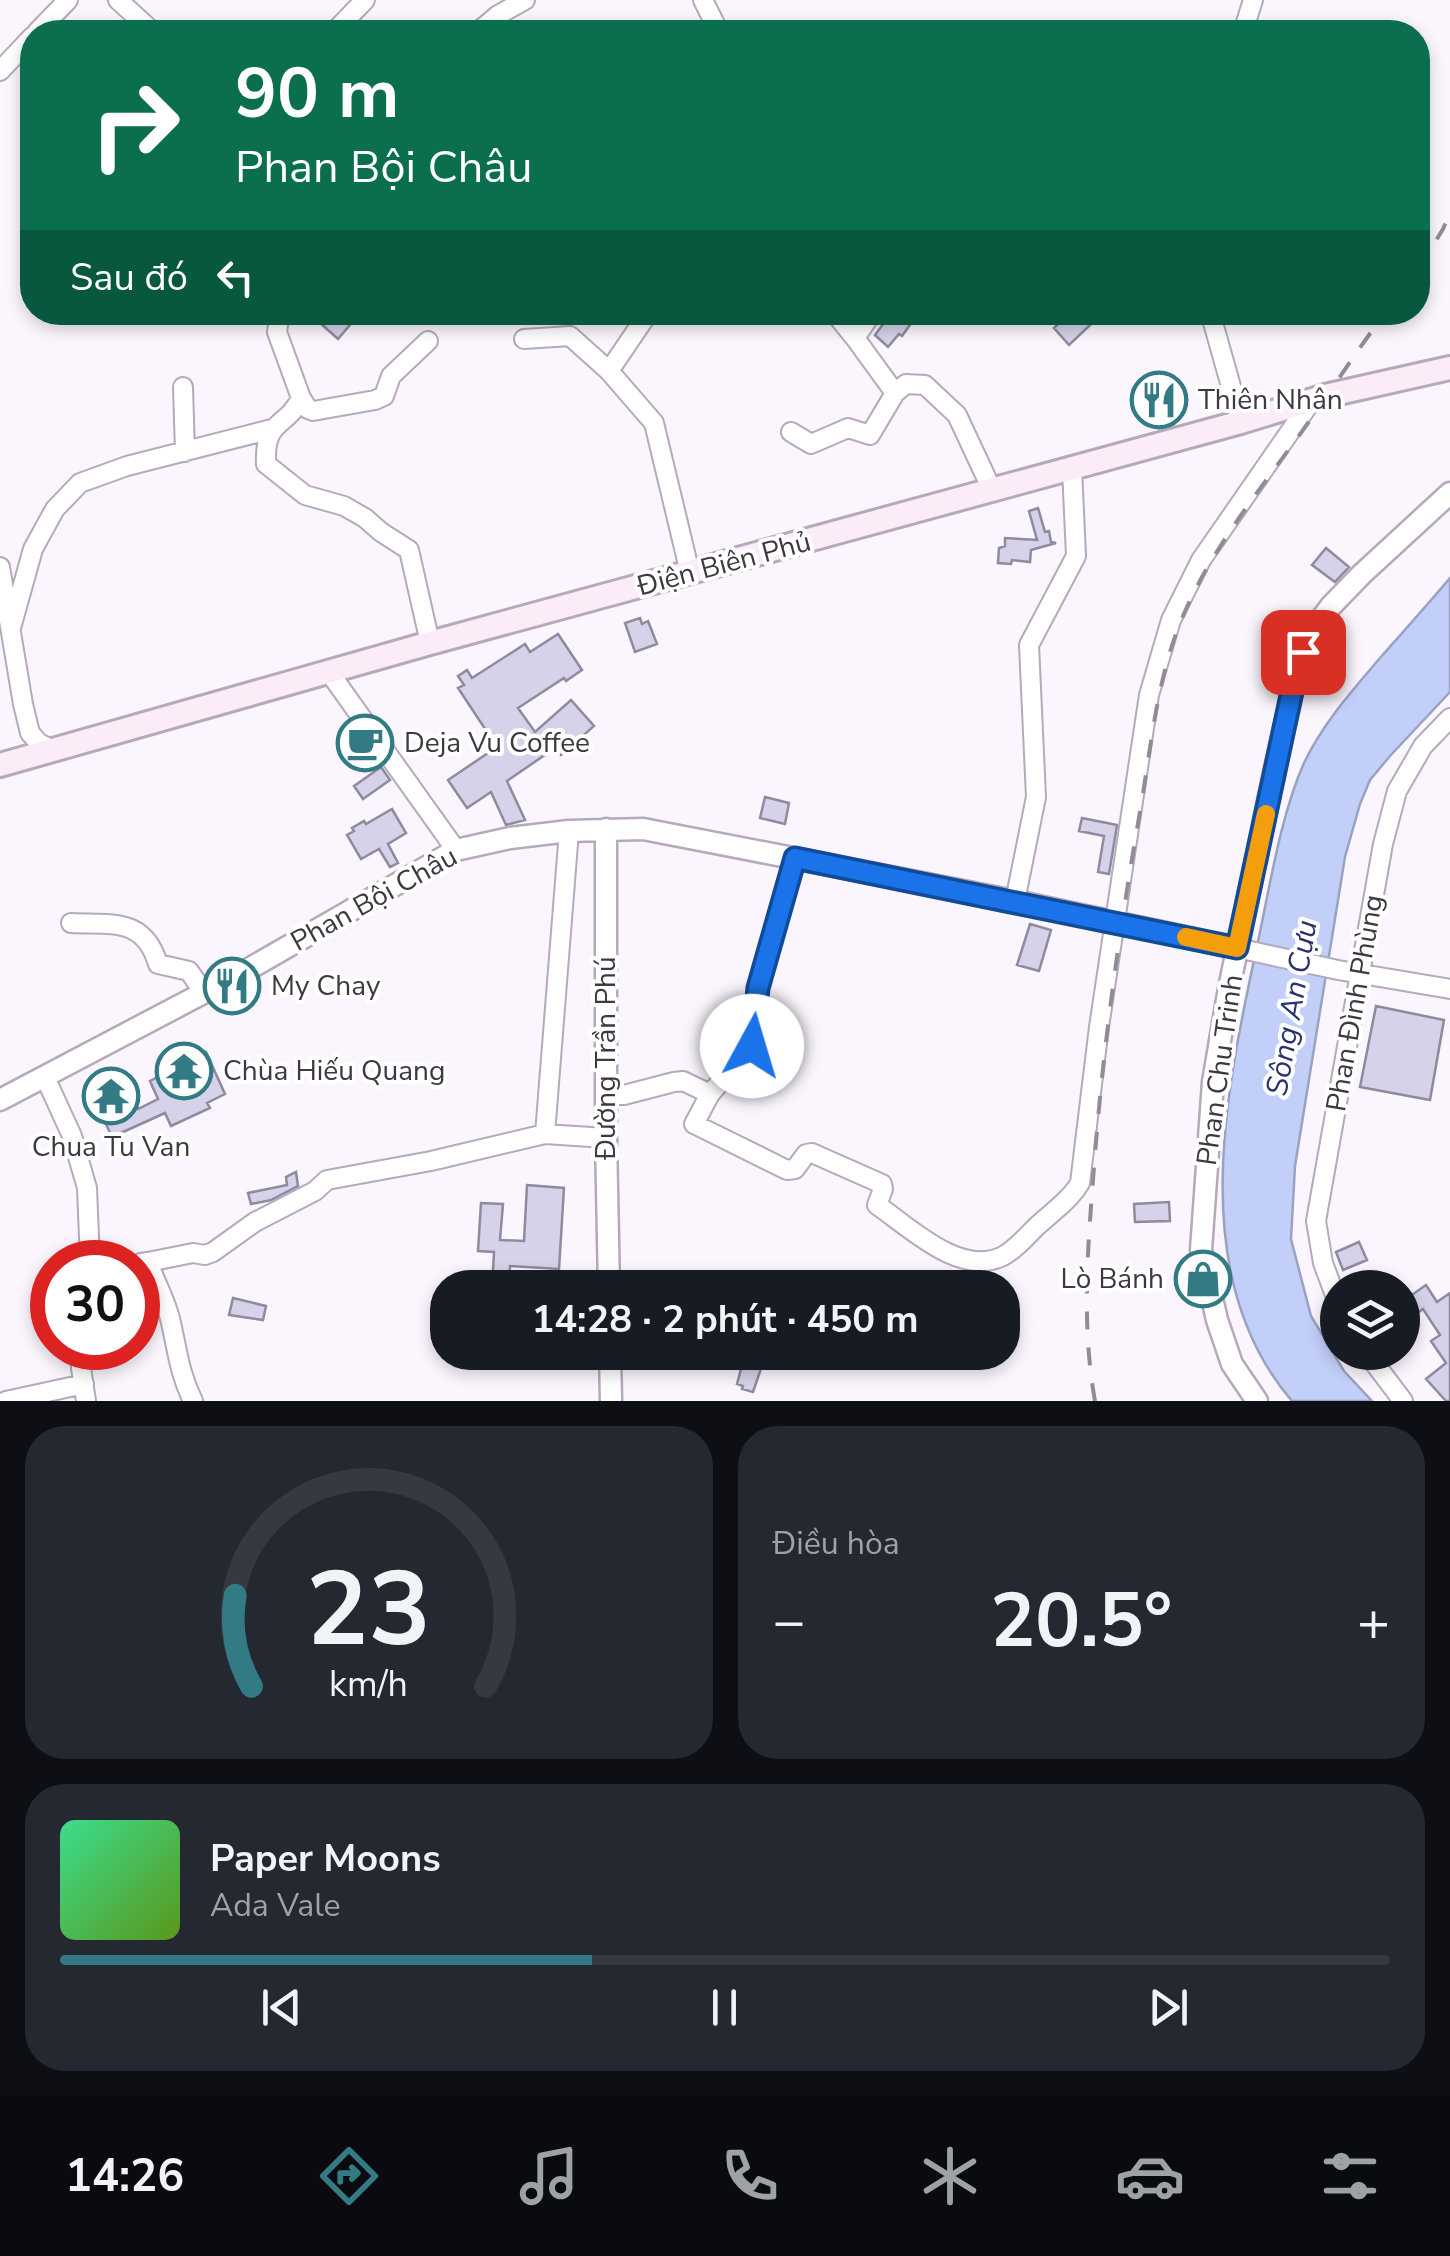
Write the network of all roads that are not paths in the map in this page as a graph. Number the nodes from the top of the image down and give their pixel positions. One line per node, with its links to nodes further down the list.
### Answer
1 (68, 0): 5 (street)
2 (118, 0): 6 (street)
3 (365, 0): 7 (street)
4 (526, 0): 8 (street)
5 (49, 20)
6 (140, 20)
7 (346, 20)
8 (493, 20)
9 (20, 51): 10 (street)
10 (0, 72)
11 (278, 325): 23 (street)
12 (640, 325): 20 (street)
13 (844, 325): 16 (street)
14 (864, 325): 16 (street)
15 (1214, 325): 25 (street)
16 (855, 338): 22 (street)
17 (524, 339): 20 (street)
18 (428, 341): 23 (street)
19 (1450, 368): 24 (main road, Điện Biên Phủ)
20 (610, 371): 33 (street)
21 (183, 387): 28 (street)
22 (895, 393): 27 (street); 30 (street)
23 (300, 398): 26 (street)
24 (1312, 400): 25 (main road, Điện Biên Phủ); 45 (street)
25 (1241, 422): 29 (main road, Điện Biên Phủ)
26 (272, 429): 28 (street); 35 (street)
27 (791, 432)
28 (185, 452): 34 (street)
29 (1072, 468): 30 (main road, Điện Biên Phủ); 44 (street)
30 (992, 490): 33 (main road, Điện Biên Phủ)
31 (1450, 493): 47 (street, Phan Chu Trinh)
32 (0, 568): 34 (street)
33 (690, 573): 35 (main road, Điện Biên Phủ)
34 (12, 628): 38 (street)
35 (430, 643): 36 (main road, Điện Biên Phủ)
36 (329, 672): 38 (main road, Điện Biên Phủ); 42 (street)
37 (1450, 718): 48 (street, Phan Đình Phùng)
38 (53, 750): 39 (main road, Điện Biên Phủ)
39 (0, 765)
40 (606, 829): 41 (street, Phan Bội Châu); 43 (street, Phan Bội Châu); 53 (street, Đường Trần Phú)
41 (569, 831): 42 (street, Phan Bội Châu); 55 (street)
42 (456, 850): 50 (street, Phan Bội Châu)
43 (795, 858): 44 (street, Phan Bội Châu); 52 (street)
44 (1015, 901): 45 (street, Phan Bội Châu)
45 (1116, 922): 47 (street, Phan Bội Châu); 52 (street)
46 (71, 923): 50 (street)
47 (1244, 949): 48 (street); 68 (street, Phan Chu Trinh)
48 (1362, 974): 49 (street); 60 (street, Phan Đình Phùng)
49 (1450, 989)
50 (204, 992): 51 (street, Phan Bội Châu)
51 (45, 1077): 54 (street, Phan Bội Châu); 57 (street)
52 (710, 1094): 53 (street)
53 (606, 1095): 56 (street, Đường Trần Phú)
54 (0, 1100)
55 (544, 1134): 56 (street); 58 (street)
56 (606, 1138): 59 (street, Đường Trần Phú)
57 (89, 1240)
58 (160, 1259)
59 (609, 1270)
60 (1326, 1270)
61 (160, 1299): 66 (street)
62 (610, 1370): 67 (street)
63 (1379, 1370): 69 (street)
64 (85, 1392): 65 (street)
65 (6, 1401)
66 (193, 1401)
67 (611, 1401)
68 (1257, 1401)
69 (1402, 1401)

